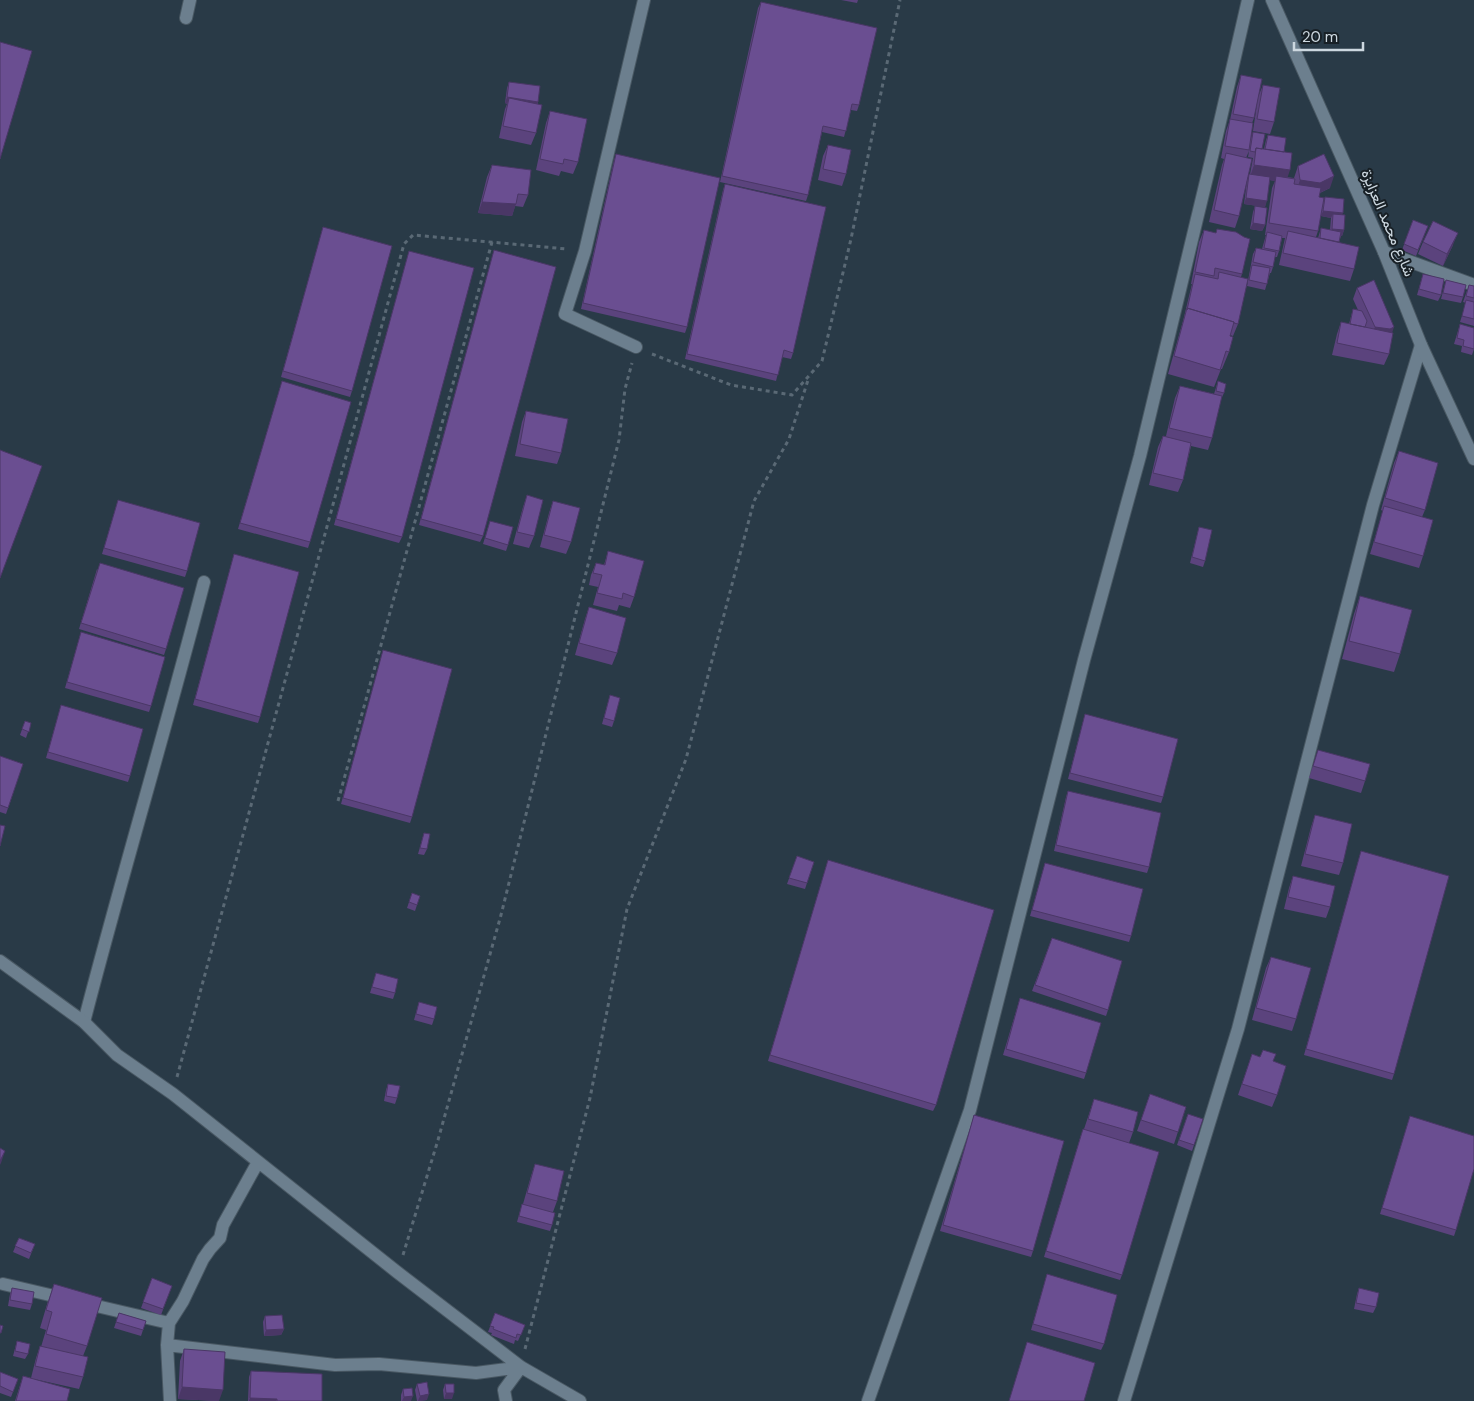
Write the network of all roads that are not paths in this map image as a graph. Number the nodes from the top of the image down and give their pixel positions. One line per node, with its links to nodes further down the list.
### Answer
1 (190, 0): 5 (street)
2 (644, 0): 9 (street)
3 (1248, 0): 22 (street)
4 (1272, 0): 6 (street, شارع محمد العزايزة)
5 (186, 18)
6 (1384, 252): 7 (street); 8 (street, شارع محمد العزايزة)
7 (1474, 285)
8 (1421, 345): 10 (street, شارع محمد العزايزة); 23 (street)
9 (636, 347)
10 (1474, 459)
11 (204, 582): 13 (street)
12 (0, 962): 13 (street)
13 (84, 1022): 14 (street)
14 (258, 1162): 16 (street); 18 (street)
15 (3, 1284): 16 (street)
16 (169, 1323): 17 (street)
17 (167, 1345): 18 (street); 19 (street)
18 (521, 1367): 20 (street); 21 (street)
19 (170, 1401)
20 (506, 1401)
21 (580, 1401)
22 (868, 1401)
23 (1124, 1401)

